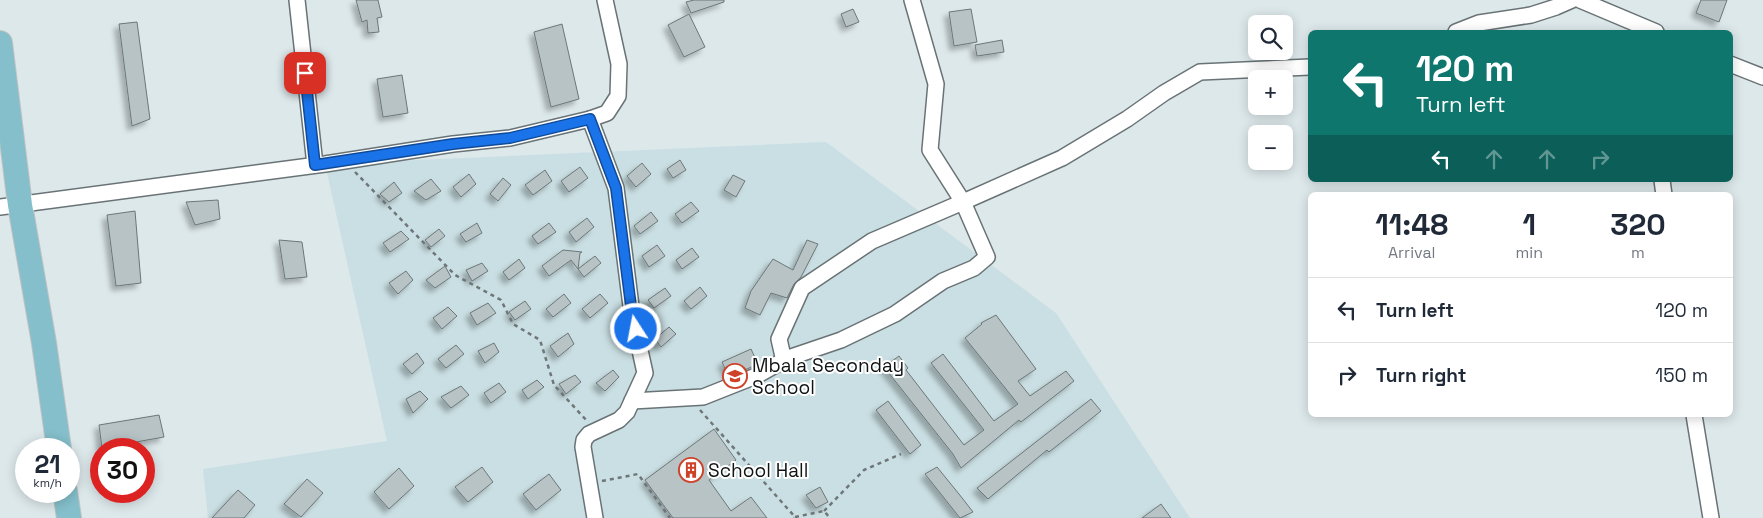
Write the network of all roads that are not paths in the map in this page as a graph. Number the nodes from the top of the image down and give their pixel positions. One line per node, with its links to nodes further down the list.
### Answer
1 (297, 0): 13 (street)
2 (605, 0): 12 (street)
3 (912, 0): 14 (street)
4 (1572, 0): 6 (street)
5 (1580, 0): 7 (street)
6 (1461, 30)
7 (1646, 30)
8 (0, 43): 15 (main road)
9 (1733, 65): 11 (street)
10 (1308, 67): 14 (street)
11 (1763, 77)
12 (590, 119): 13 (street); 17 (street)
13 (315, 165): 15 (street)
14 (963, 202): 16 (street); 16 (street)
15 (10, 206): 19 (main road)
16 (784, 361): 17 (street)
17 (632, 401): 22 (street)
18 (1694, 417): 23 (street)
19 (57, 438)
20 (67, 503): 21 (main road)
21 (69, 518)
22 (594, 518)
23 (1711, 518)

